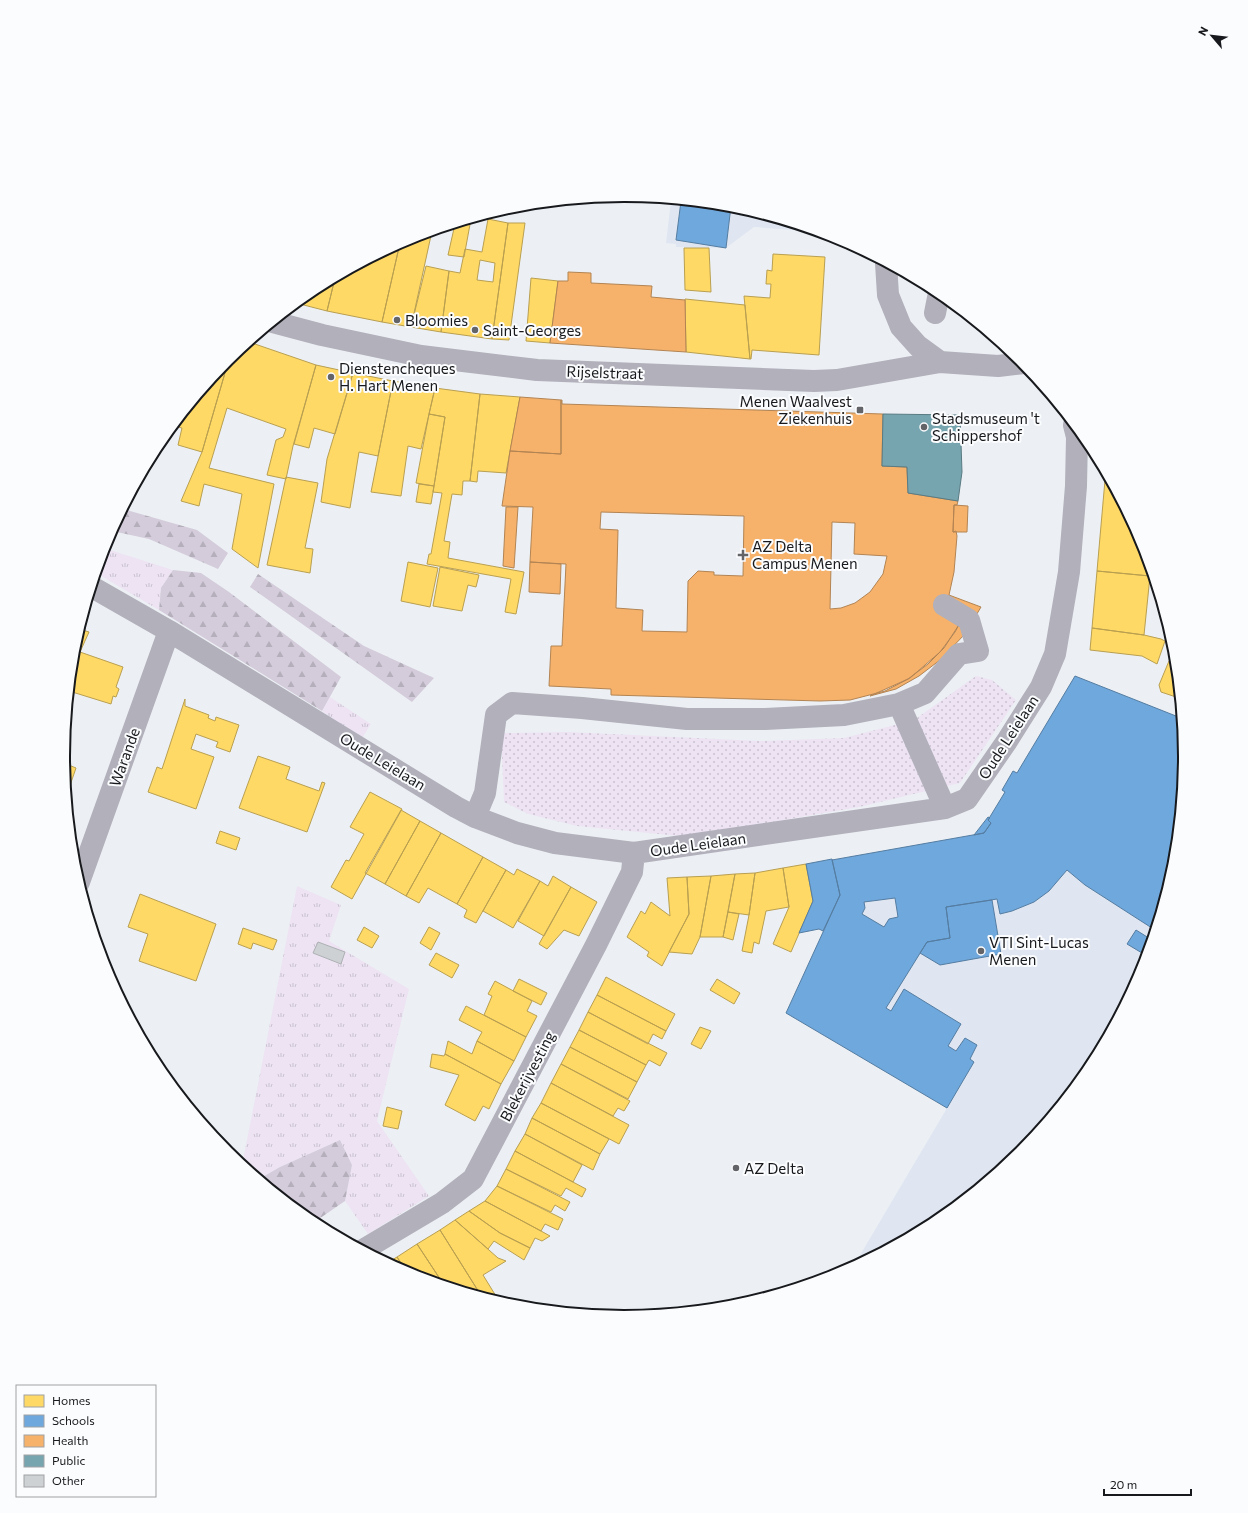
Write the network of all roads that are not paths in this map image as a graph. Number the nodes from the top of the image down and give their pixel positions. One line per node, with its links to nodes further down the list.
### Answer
1 (886, 269): 3 (street)
2 (279, 324): 3 (street, Rijselstraat)
3 (940, 362): 4 (street, Rijselstraat)
4 (1015, 364)
5 (1077, 438): 10 (street, Oude Leielaan)
6 (96, 589): 8 (street, Oude Leielaan)
7 (944, 606): 9 (street)
8 (169, 631): 11 (street, Oude Leielaan); 13 (street, Warande)
9 (899, 704): 10 (street); 11 (street)
10 (945, 808): 12 (street, Oude Leielaan)
11 (475, 817): 12 (street, Oude Leielaan)
12 (634, 853): 14 (street, Blekerijvesting)
13 (83, 872)
14 (368, 1247)

